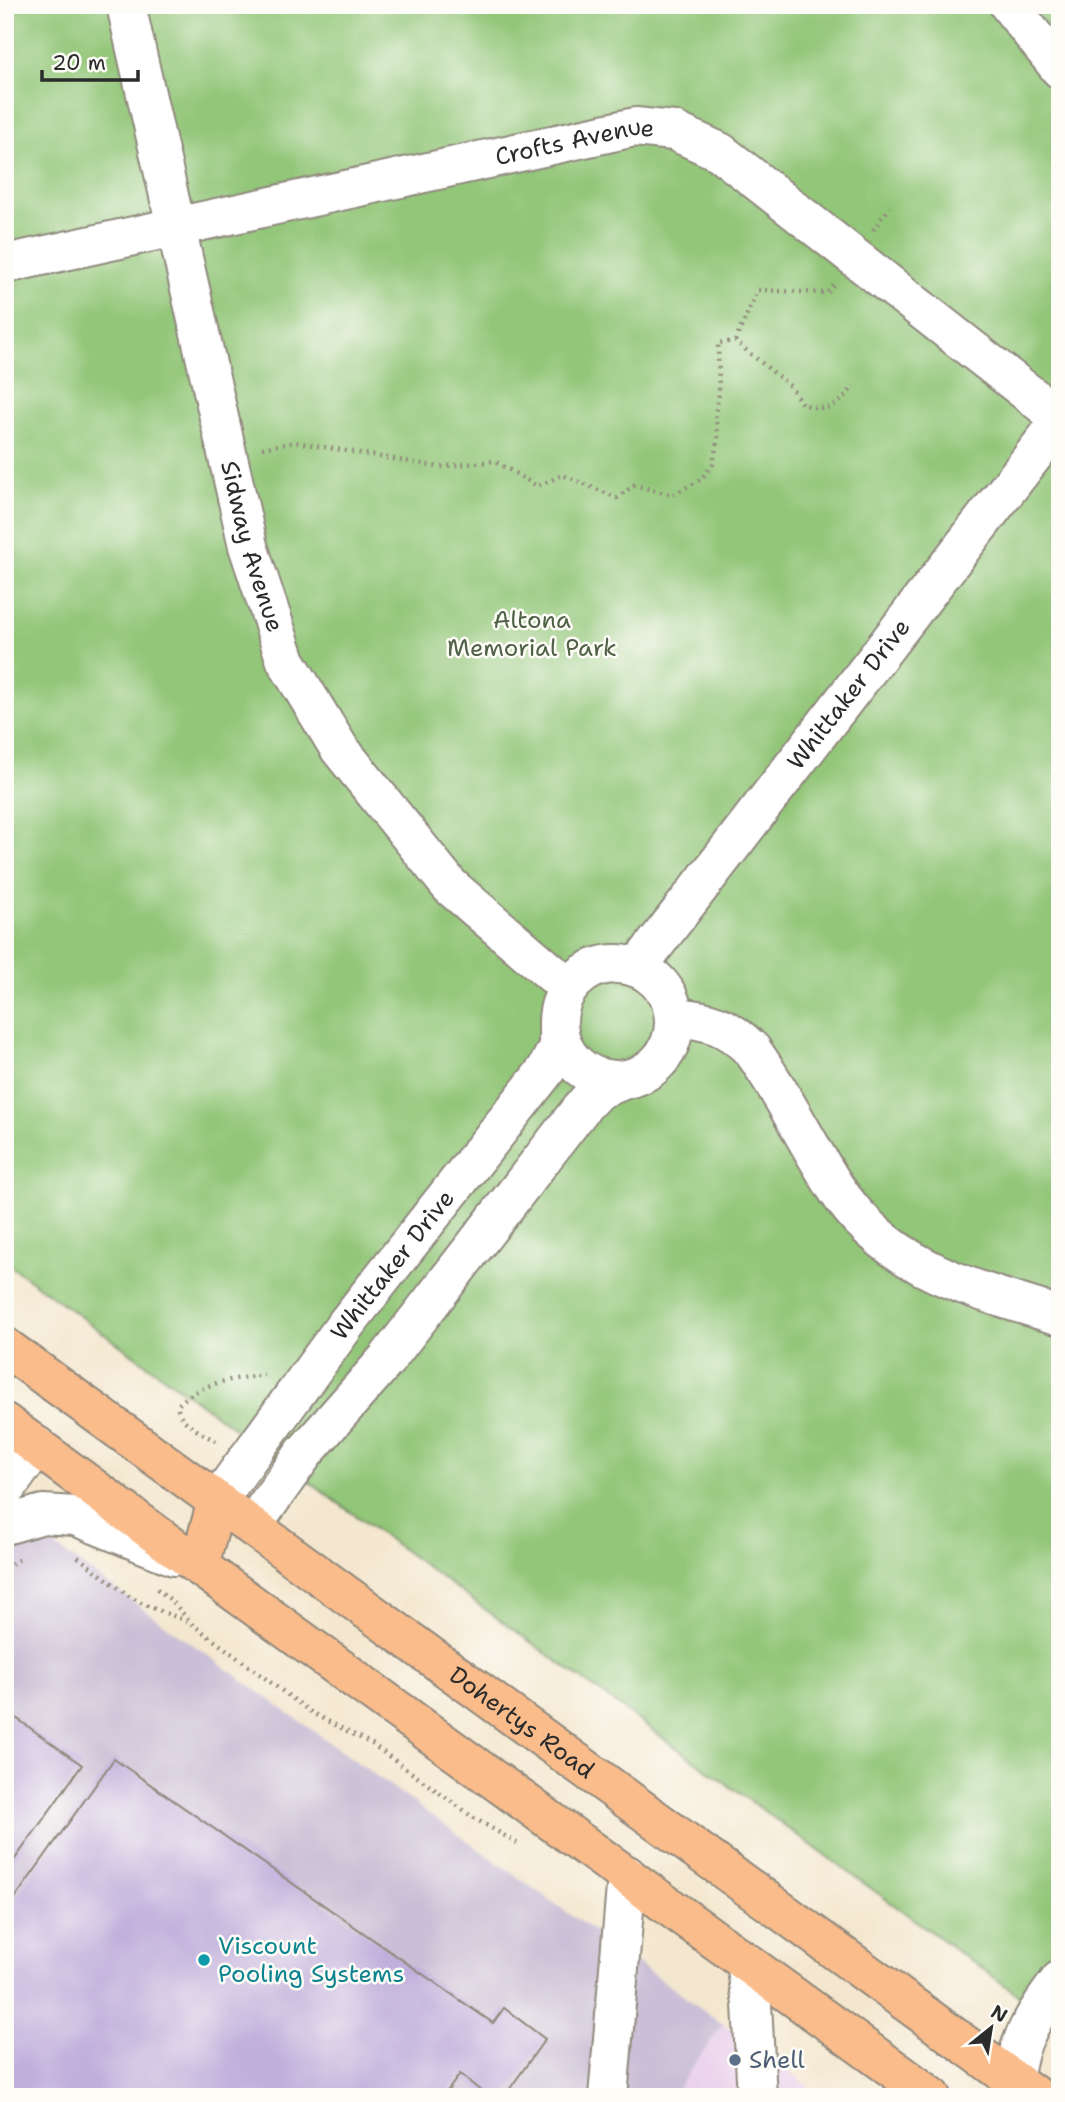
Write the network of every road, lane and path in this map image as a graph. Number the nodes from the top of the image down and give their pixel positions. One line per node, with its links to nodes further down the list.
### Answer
1 (126, 5): 5 (street, Sidway Avenue)
2 (1009, 5): 3 (street)
3 (1060, 69)
4 (890, 207): 6 (path)
5 (176, 225): 6 (street, Crofts Avenue); 7 (street, Crofts Avenue); 11 (street, Sidway Avenue)
6 (854, 257): 8 (path); 10 (street, Crofts Avenue)
7 (5, 264)
8 (735, 341): 9 (path); 11 (path)
9 (855, 386)
10 (1060, 420): 12 (street, Whittaker Drive)
11 (227, 453): 13 (street, Sidway Avenue)
12 (638, 968): 13 (street); 14 (street)
13 (569, 988): 15 (street)
14 (674, 1017): 16 (street); 17 (street)
15 (558, 1028): 16 (street); 18 (street, Whittaker Drive)
16 (623, 1080): 20 (street)
17 (1060, 1316)
18 (345, 1324): 20 (street); 27 (street, Whittaker Drive)
19 (5, 1347): 22 (main road, Dohertys Road)
20 (387, 1359): 29 (street)
21 (274, 1374): 24 (path)
22 (73, 1397): 25 (main road); 27 (main road, Dohertys Road)
23 (5, 1423): 25 (main road)
24 (219, 1443)
25 (37, 1446): 26 (street); 31 (main road)
26 (5, 1490)
27 (217, 1501): 29 (main road, Dohertys Road); 31 (main road)
28 (5, 1525): 31 (street)
29 (252, 1526): 31 (main road); 36 (main road, Dohertys Road)
30 (72, 1553): 32 (path)
31 (199, 1566): 33 (main road)
32 (520, 1845)
33 (627, 1875): 34 (main road); 37 (street)
34 (746, 1962): 38 (street); 39 (main road)
35 (1060, 1980): 36 (street)
36 (1026, 2088)
37 (608, 2097)
38 (757, 2097)
39 (932, 2097)

